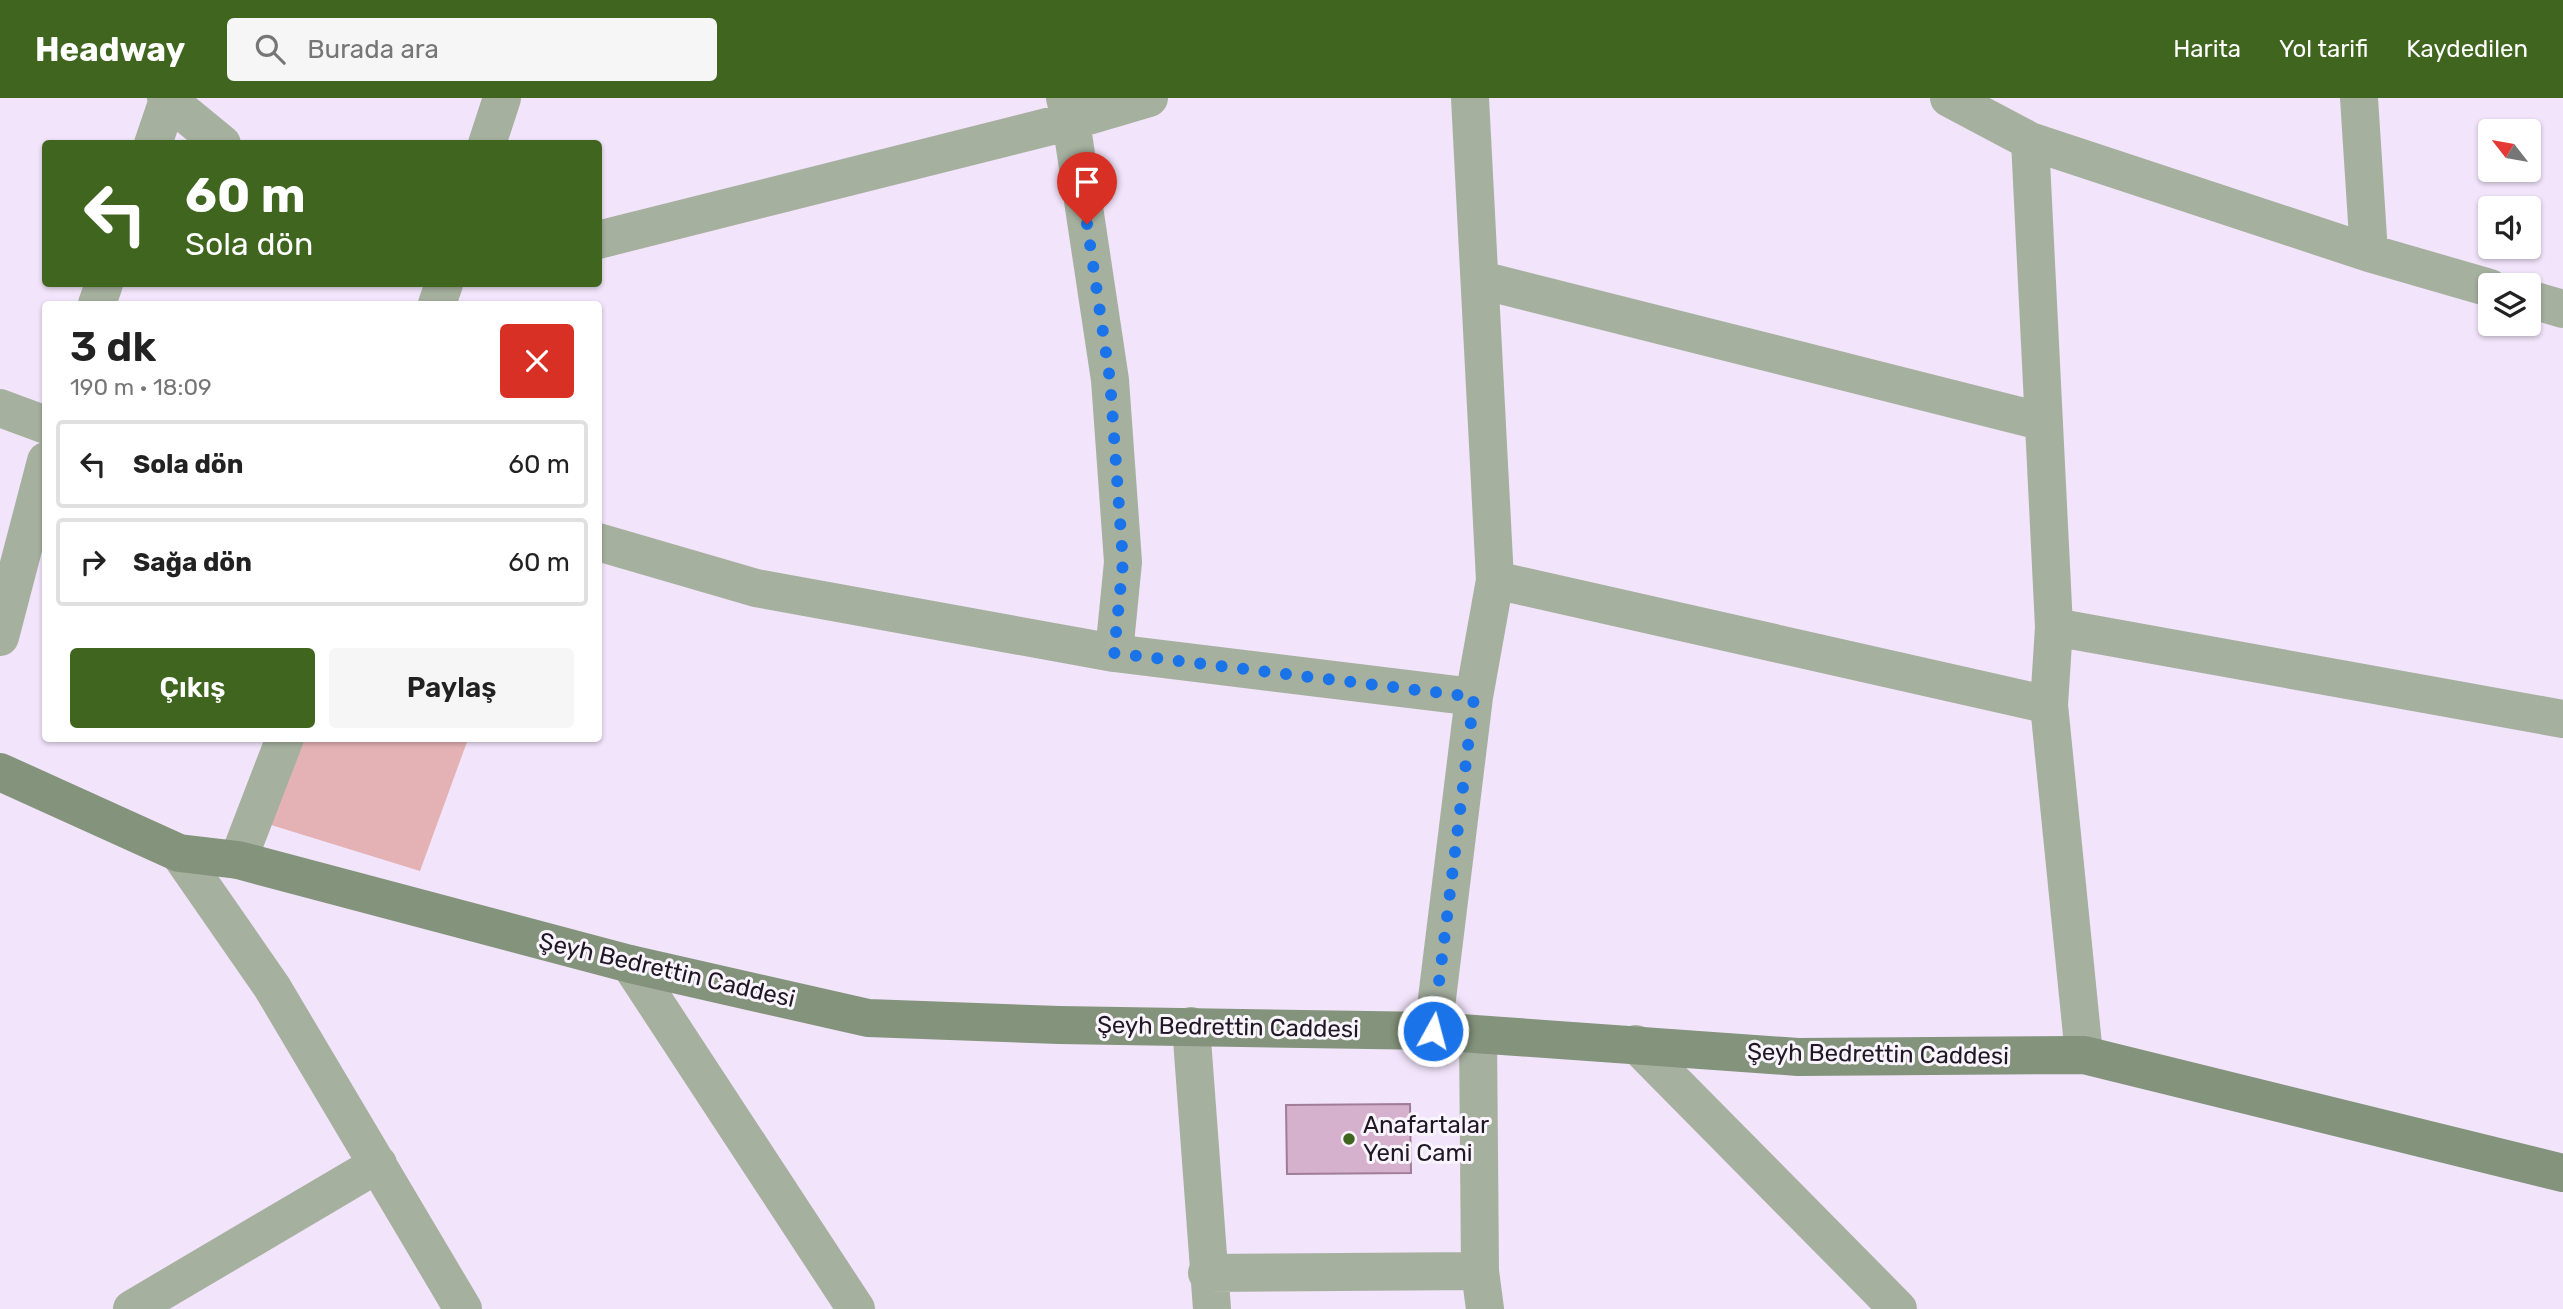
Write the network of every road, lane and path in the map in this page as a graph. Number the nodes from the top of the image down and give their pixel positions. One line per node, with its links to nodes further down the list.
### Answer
1 (502, 98): 10 (street)
2 (1149, 98): 7 (street)
3 (1470, 98): 14 (street)
4 (1949, 98): 11 (street)
5 (2359, 98): 13 (street)
6 (167, 99): 8 (street); 9 (street)
7 (1068, 109): 12 (street); 26 (street)
8 (154, 140)
9 (217, 140)
10 (488, 140)
11 (2030, 141): 13 (street); 19 (street)
12 (602, 239)
13 (2369, 253): 15 (street)
14 (1481, 281): 19 (street); 23 (street)
15 (2478, 285)
16 (2541, 303): 17 (street)
17 (2563, 309)
18 (0, 408): 20 (street)
19 (2044, 422): 24 (street)
20 (42, 424)
21 (42, 476): 25 (street)
22 (602, 543): 26 (street)
23 (1495, 580): 27 (street); 28 (street)
24 (2054, 628): 28 (street); 29 (street)
25 (0, 637)
26 (1114, 653): 27 (street)
27 (1474, 697): 36 (street)
28 (2049, 705): 39 (street)
29 (2563, 719)
30 (283, 742): 33 (street)
31 (0, 772): 32 (main road, Şeyh Bedrettin Caddesi)
32 (180, 853): 33 (main road, Şeyh Bedrettin Caddesi); 40 (street)
33 (238, 860): 34 (main road, Şeyh Bedrettin Caddesi)
34 (630, 964): 35 (main road, Şeyh Bedrettin Caddesi); 46 (street)
35 (1191, 1026): 36 (main road, Şeyh Bedrettin Caddesi); 43 (street)
36 (1433, 1031): 37 (main road, Şeyh Bedrettin Caddesi)
37 (1478, 1035): 38 (main road, Şeyh Bedrettin Caddesi); 42 (street)
38 (1636, 1044): 39 (main road, Şeyh Bedrettin Caddesi); 48 (street)
39 (2084, 1055): 41 (main road, Şeyh Bedrettin Caddesi)
40 (378, 1164): 44 (street); 45 (street)
41 (2563, 1173)
42 (1480, 1271): 43 (street); 47 (street)
43 (1210, 1291)
44 (132, 1309)
45 (463, 1309)
46 (856, 1309)
47 (1485, 1309)
48 (1898, 1309)

